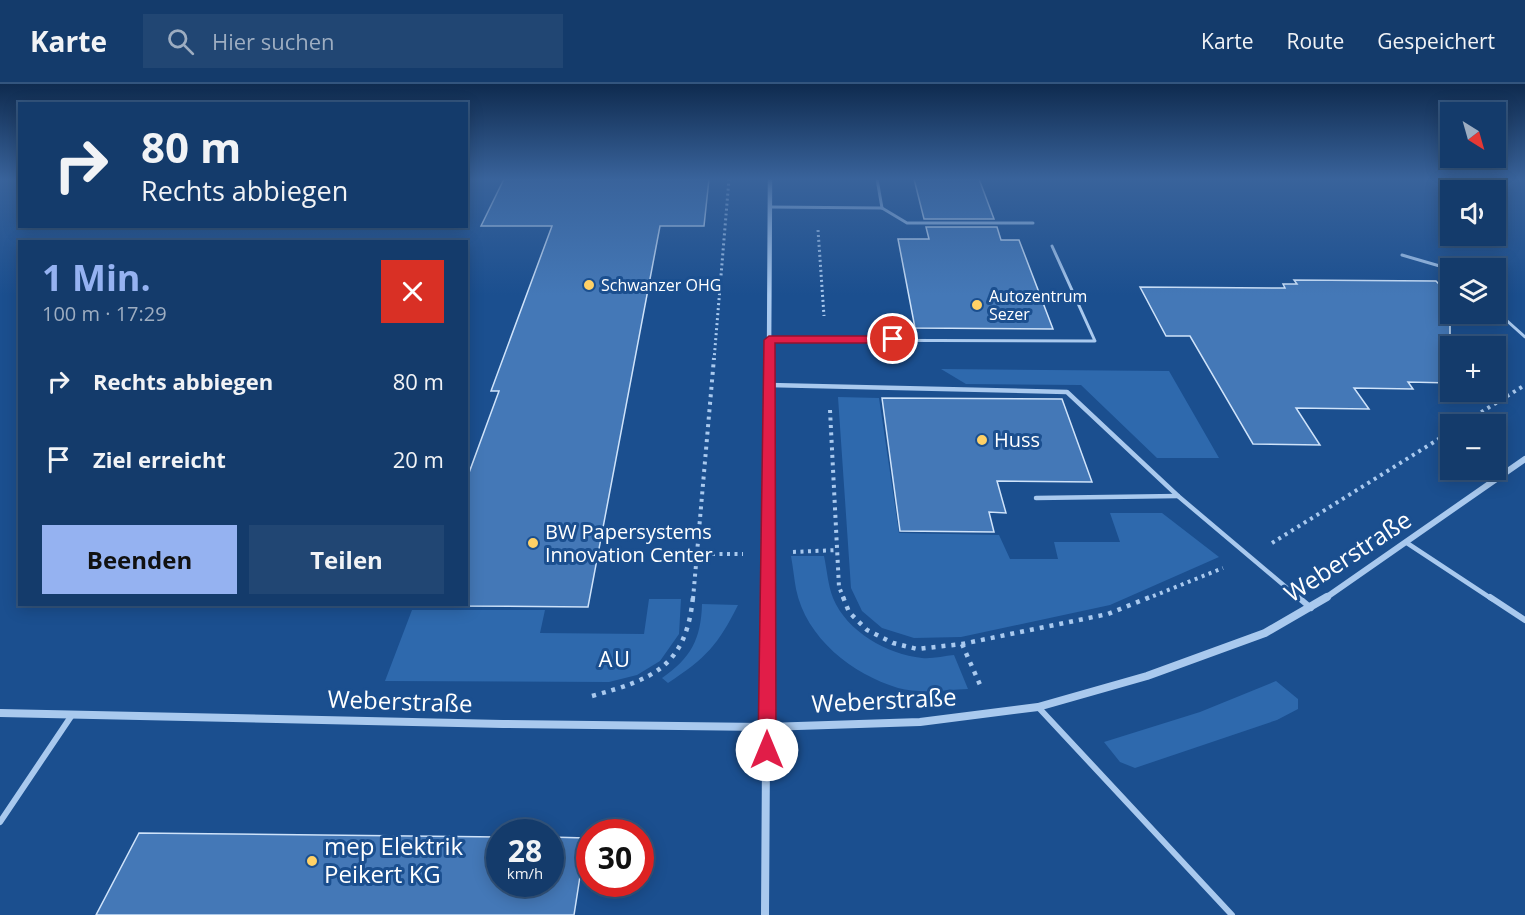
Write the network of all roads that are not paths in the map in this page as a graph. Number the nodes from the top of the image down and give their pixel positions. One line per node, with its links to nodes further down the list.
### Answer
1 (770, 218): 9 (street)
2 (898, 218): 3 (lane)
3 (1034, 223)
4 (1052, 246): 9 (lane)
5 (1402, 255): 6 (lane)
6 (1440, 266)
7 (1506, 319): 8 (lane)
8 (1525, 337)
9 (769, 340): 10 (street)
10 (769, 385): 12 (lane); 20 (street)
11 (1525, 459): 14 (street, Weberstraße)
12 (1178, 496): 13 (lane); 15 (lane)
13 (1036, 498)
14 (1407, 543): 15 (street, Weberstraße); 16 (lane)
15 (1311, 608): 17 (street, Weberstraße)
16 (1525, 620)
17 (1038, 707): 20 (street, Weberstraße); 23 (lane)
18 (74, 712): 19 (street, Weberstraße); 20 (street, Weberstraße); 21 (lane)
19 (0, 713)
20 (767, 727): 22 (street)
21 (0, 822)
22 (765, 915)
23 (1232, 915)

